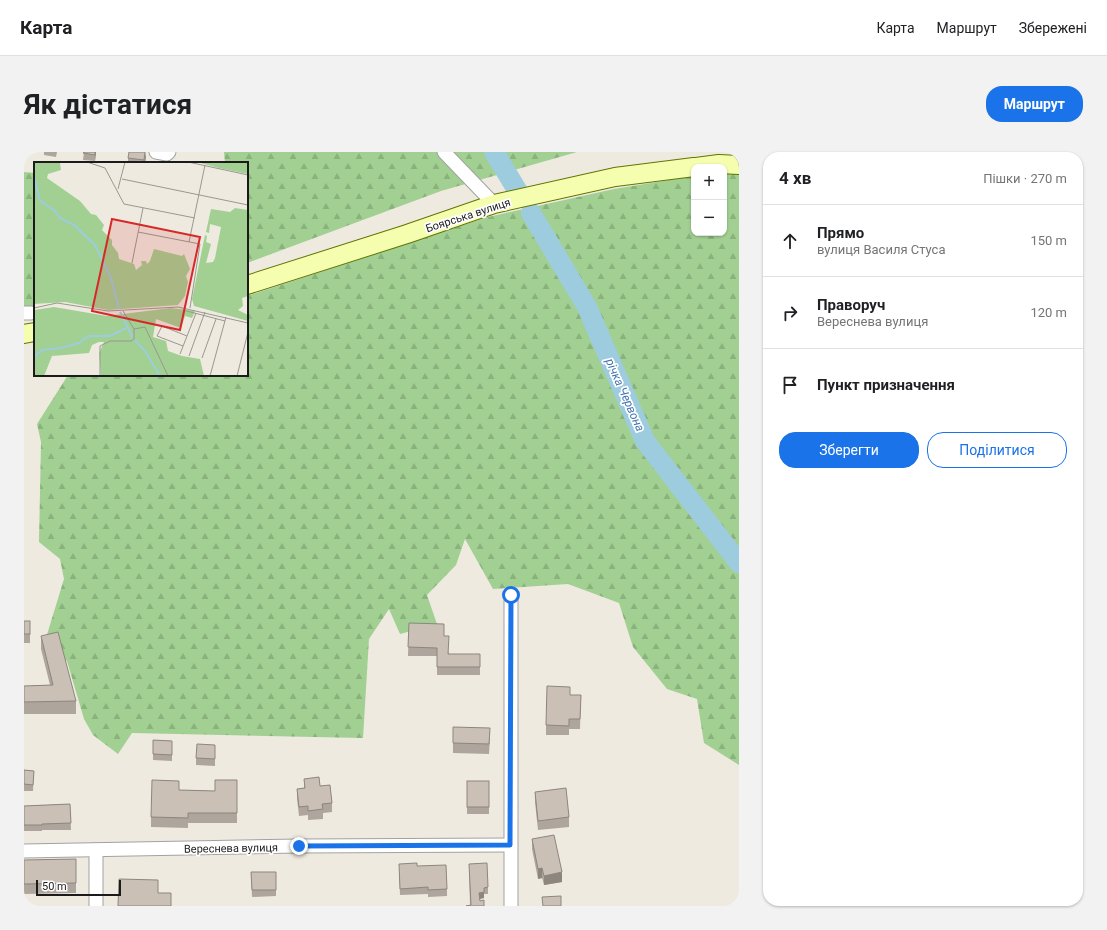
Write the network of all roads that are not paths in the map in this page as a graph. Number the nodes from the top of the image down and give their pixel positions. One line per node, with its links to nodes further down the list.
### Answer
1 (156, 152): 2 (street)
2 (169, 152)
3 (444, 152): 7 (street)
4 (727, 164): 5 (street, Боярська вулиця)
5 (739, 165)
6 (691, 168): 7 (street, Боярська вулиця)
7 (494, 204): 8 (street, Боярська вулиця)
8 (248, 285)
9 (34, 332): 10 (street)
10 (24, 334)
11 (511, 595): 12 (street)
12 (510, 845): 13 (street, Вереснева вулиця); 16 (street)
13 (96, 850): 14 (street, Вереснева вулиця); 15 (street)
14 (24, 851)
15 (96, 906)
16 (511, 906)

